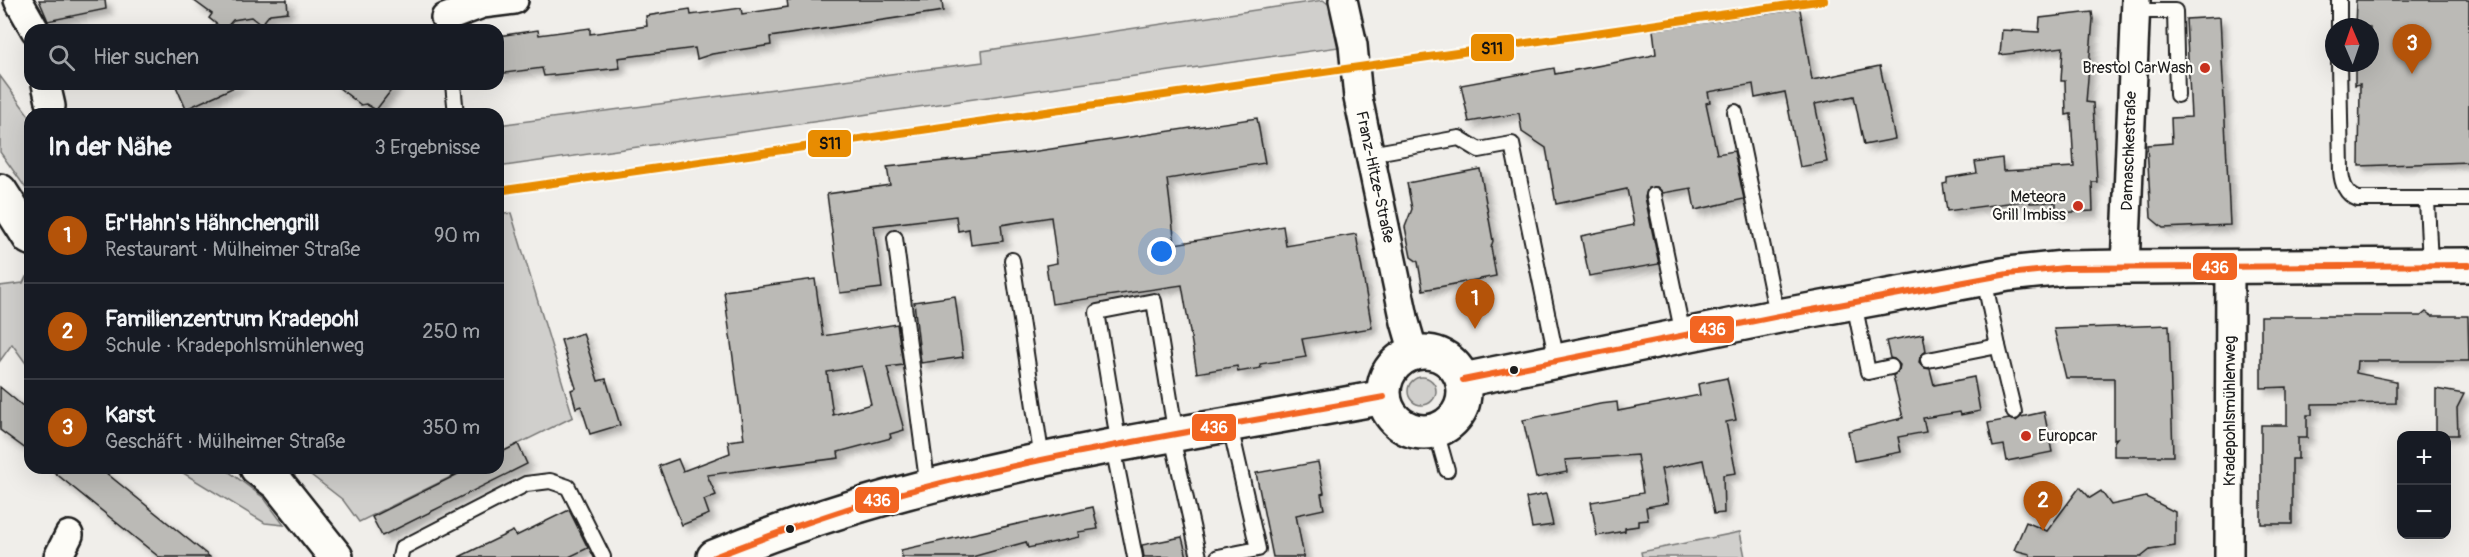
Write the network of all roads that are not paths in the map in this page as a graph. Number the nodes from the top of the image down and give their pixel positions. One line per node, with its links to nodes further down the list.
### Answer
1 (18, 0): 7 (street)
2 (514, 0): 8 (street)
3 (1343, 0): 14 (street, Franz-Hitze-Straße)
4 (2339, 0): 6 (lane)
5 (2136, 5): 11 (lane); 25 (street, Damaschkestraße)
6 (2339, 18)
7 (32, 24)
8 (446, 24)
9 (2339, 72): 18 (lane)
10 (454, 90): 12 (lane)
11 (2177, 94)
12 (455, 108)
13 (1736, 112): 28 (lane)
14 (1370, 154): 31 (street, Franz-Hitze-Straße); 33 (lane)
15 (0, 191): 19 (main road)
16 (1654, 195): 29 (lane)
17 (2469, 199): 18 (lane)
18 (2427, 200): 22 (lane)
19 (24, 229)
20 (895, 238): 45 (lane)
21 (1012, 260): 42 (lane)
22 (2430, 265): 23 (main road); 24 (main road)
23 (2469, 265)
24 (2230, 266): 25 (main road); 53 (street, Kradepohlsmühlenweg)
25 (2125, 267): 26 (main road)
26 (1984, 279): 27 (main road); 30 (lane)
27 (1854, 303): 28 (main road); 34 (lane)
28 (1779, 316): 29 (main road)
29 (1683, 335): 33 (main road)
30 (1998, 346): 32 (lane); 37 (lane)
31 (1414, 353): 35 (main road); 36 (main road)
32 (1928, 360)
33 (1557, 361): 35 (main road)
34 (1892, 367)
35 (1463, 380): 39 (main road)
36 (1384, 398): 38 (main road); 39 (main road)
37 (2014, 412)
38 (1230, 426): 40 (main road); 52 (lane)
39 (1436, 431): 43 (lane)
40 (1174, 436): 41 (main road); 41 (lane); 51 (lane)
41 (1116, 447): 42 (main road); 50 (lane)
42 (1042, 462): 45 (main road)
43 (1447, 470)
44 (265, 474): 47 (main road)
45 (928, 488): 46 (main road)
46 (717, 556)
47 (336, 557)
48 (400, 557): 49 (lane)
49 (603, 557)
50 (1135, 557)
51 (1199, 557)
52 (1218, 557)
53 (2229, 557)

